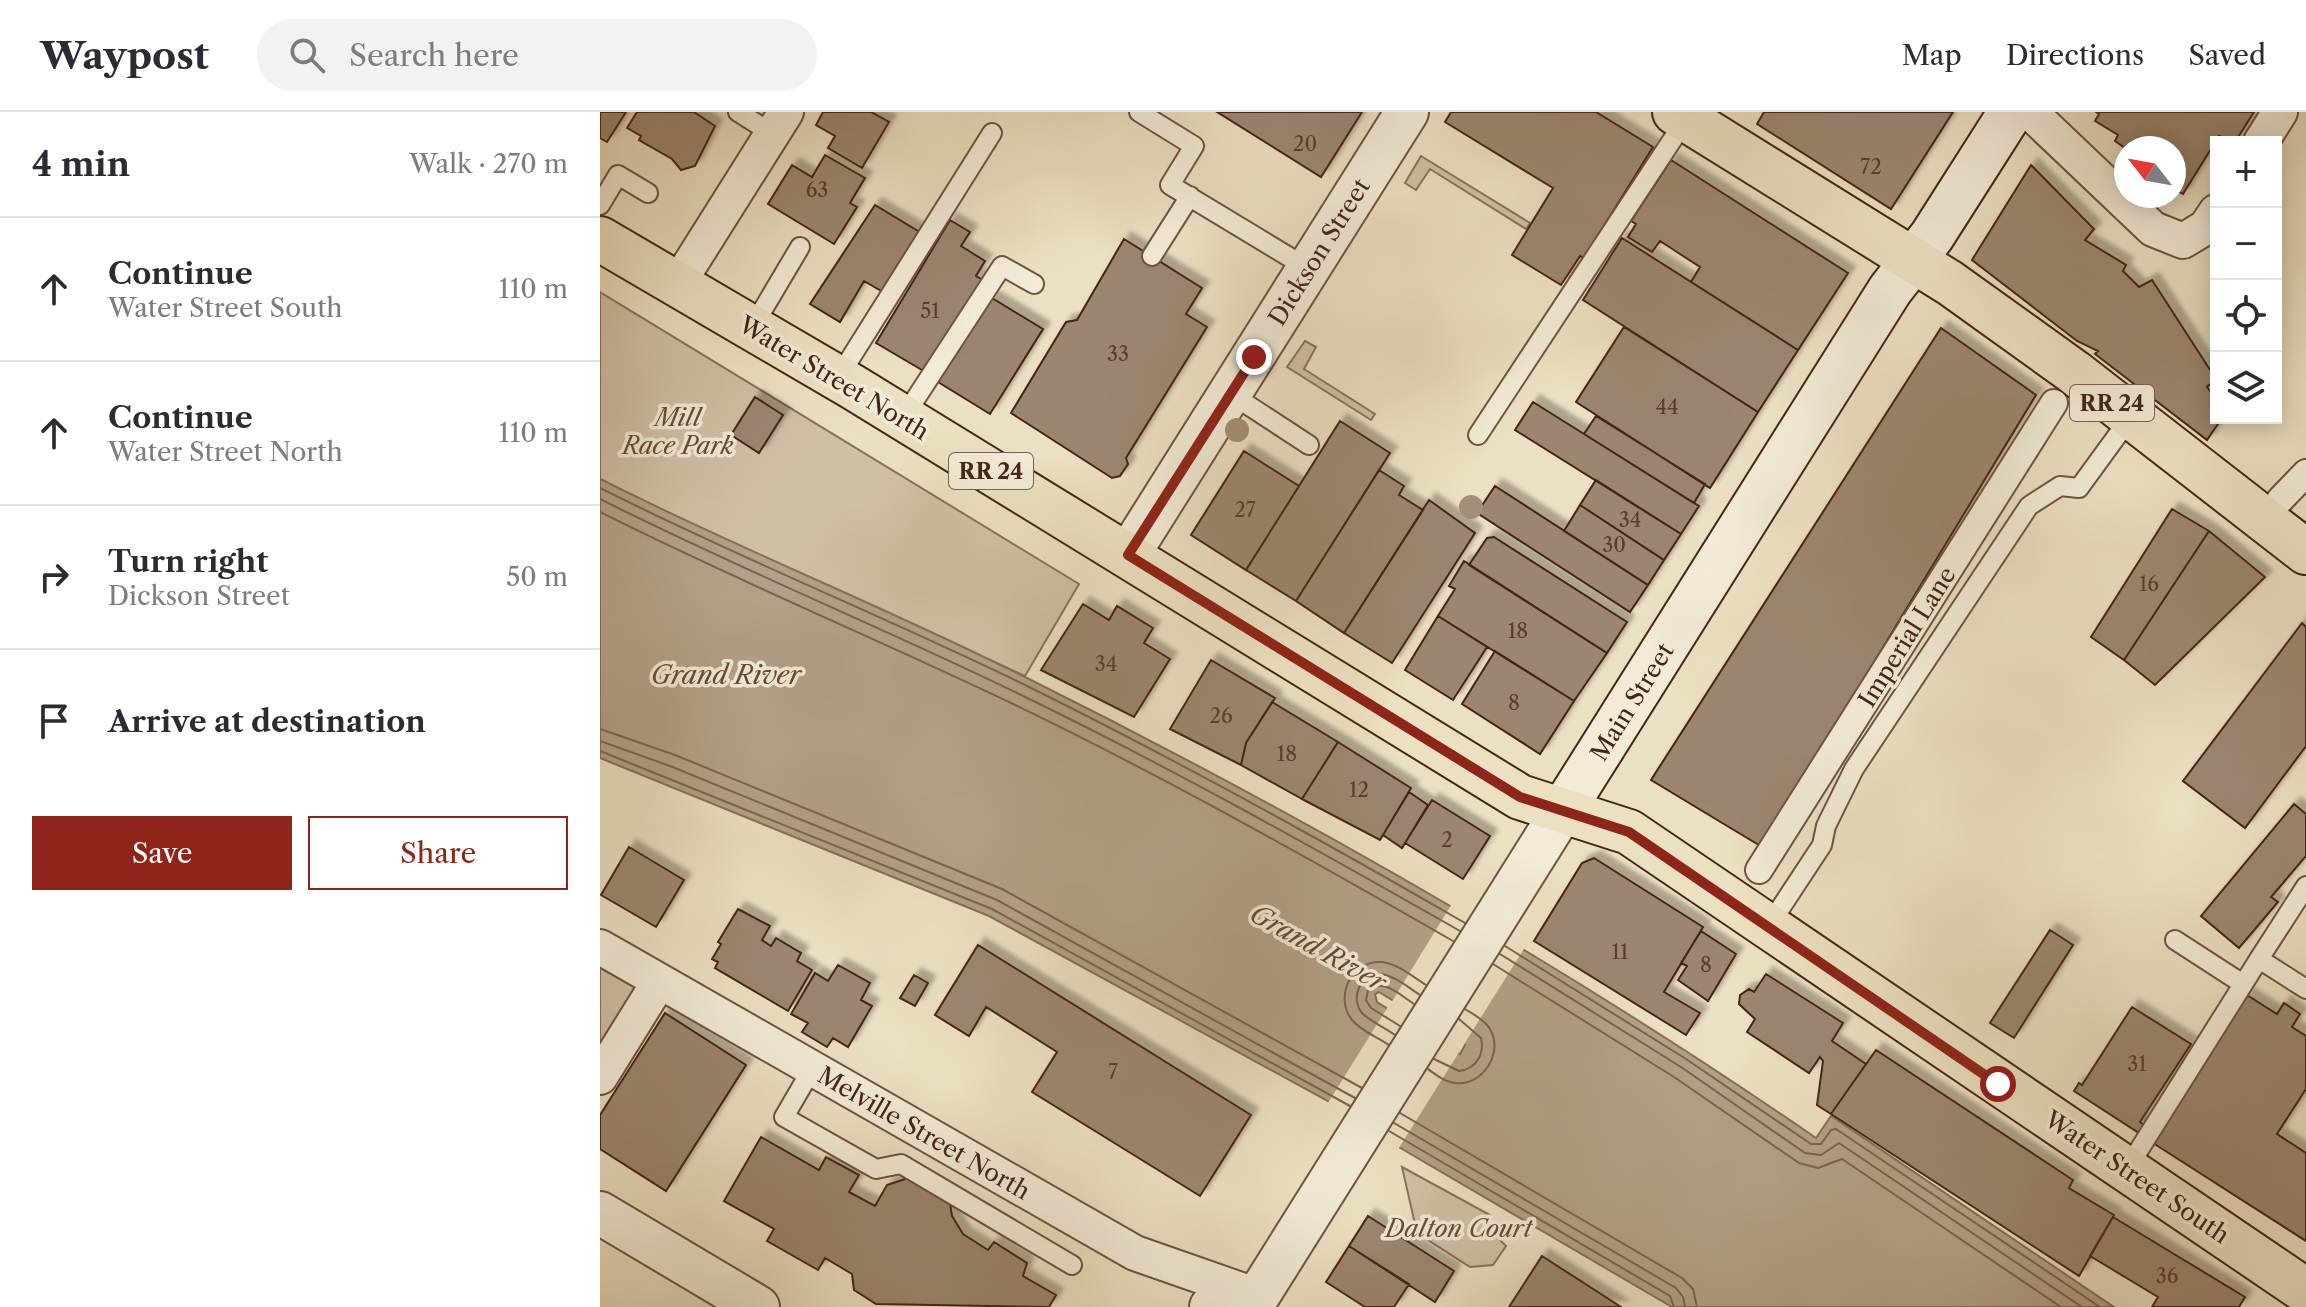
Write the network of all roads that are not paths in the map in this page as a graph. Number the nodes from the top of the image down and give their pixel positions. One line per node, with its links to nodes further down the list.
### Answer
1 (738, 112): 8 (lane)
2 (1139, 112): 12 (lane)
3 (1407, 112): 19 (street, Dickson Street)
4 (2011, 112): 18 (main road, Main Street)
5 (2030, 112): 14 (street)
6 (2280, 112): 10 (street)
7 (1681, 115): 18 (main road, RR 24); 28 (lane)
8 (780, 123): 21 (street)
9 (992, 133): 23 (lane)
10 (2265, 136)
11 (648, 193): 13 (lane)
12 (1190, 196): 17 (lane); 19 (lane)
13 (600, 205)
14 (2210, 221)
15 (600, 239): 21 (main road, Water Street North / RR 24)
16 (800, 247): 22 (lane)
17 (1152, 256)
18 (1913, 261): 27 (main road, RR 24); 34 (main road, Main Street)
19 (1309, 269): 24 (street, Dickson Street)
20 (1034, 284): 26 (lane)
21 (677, 285): 22 (main road, Water Street North / RR 24)
22 (752, 328): 23 (main road, Water Street North / RR 24)
23 (838, 378): 26 (main road, Water Street North / RR 24)
24 (1231, 394): 29 (lane); 33 (street, Dickson Street)
25 (2054, 403): 35 (street, Imperial Lane)
26 (903, 418): 33 (main road, Water Street North / RR 24)
27 (2130, 418): 32 (main road, RR 24); 37 (lane)
28 (1478, 435)
29 (1309, 445)
30 (2306, 473): 31 (street)
31 (2280, 500)
32 (2306, 552)
33 (1128, 555): 34 (main road, Water Street North / RR 24)
34 (1563, 810): 37 (main road, Water Street South / RR 24); 50 (street, Main Street)
35 (1759, 870)
36 (2306, 886): 40 (lane)
37 (1768, 927): 46 (main road, Water Street South / RR 24)
38 (2175, 940): 42 (lane)
39 (600, 947): 41 (street, Melville Street North)
40 (2259, 959): 42 (lane); 43 (lane)
41 (659, 982): 44 (street, Melville Street North); 45 (street)
42 (2243, 984): 46 (lane)
43 (2306, 989)
44 (812, 1069): 48 (lane); 50 (street, Melville Street North)
45 (600, 1077)
46 (2127, 1169): 49 (main road, Water Street South / RR 24)
47 (600, 1213): 51 (street)
48 (1072, 1265)
49 (2306, 1291)
50 (1260, 1302): 52 (street)
51 (758, 1307)
52 (1211, 1307)

